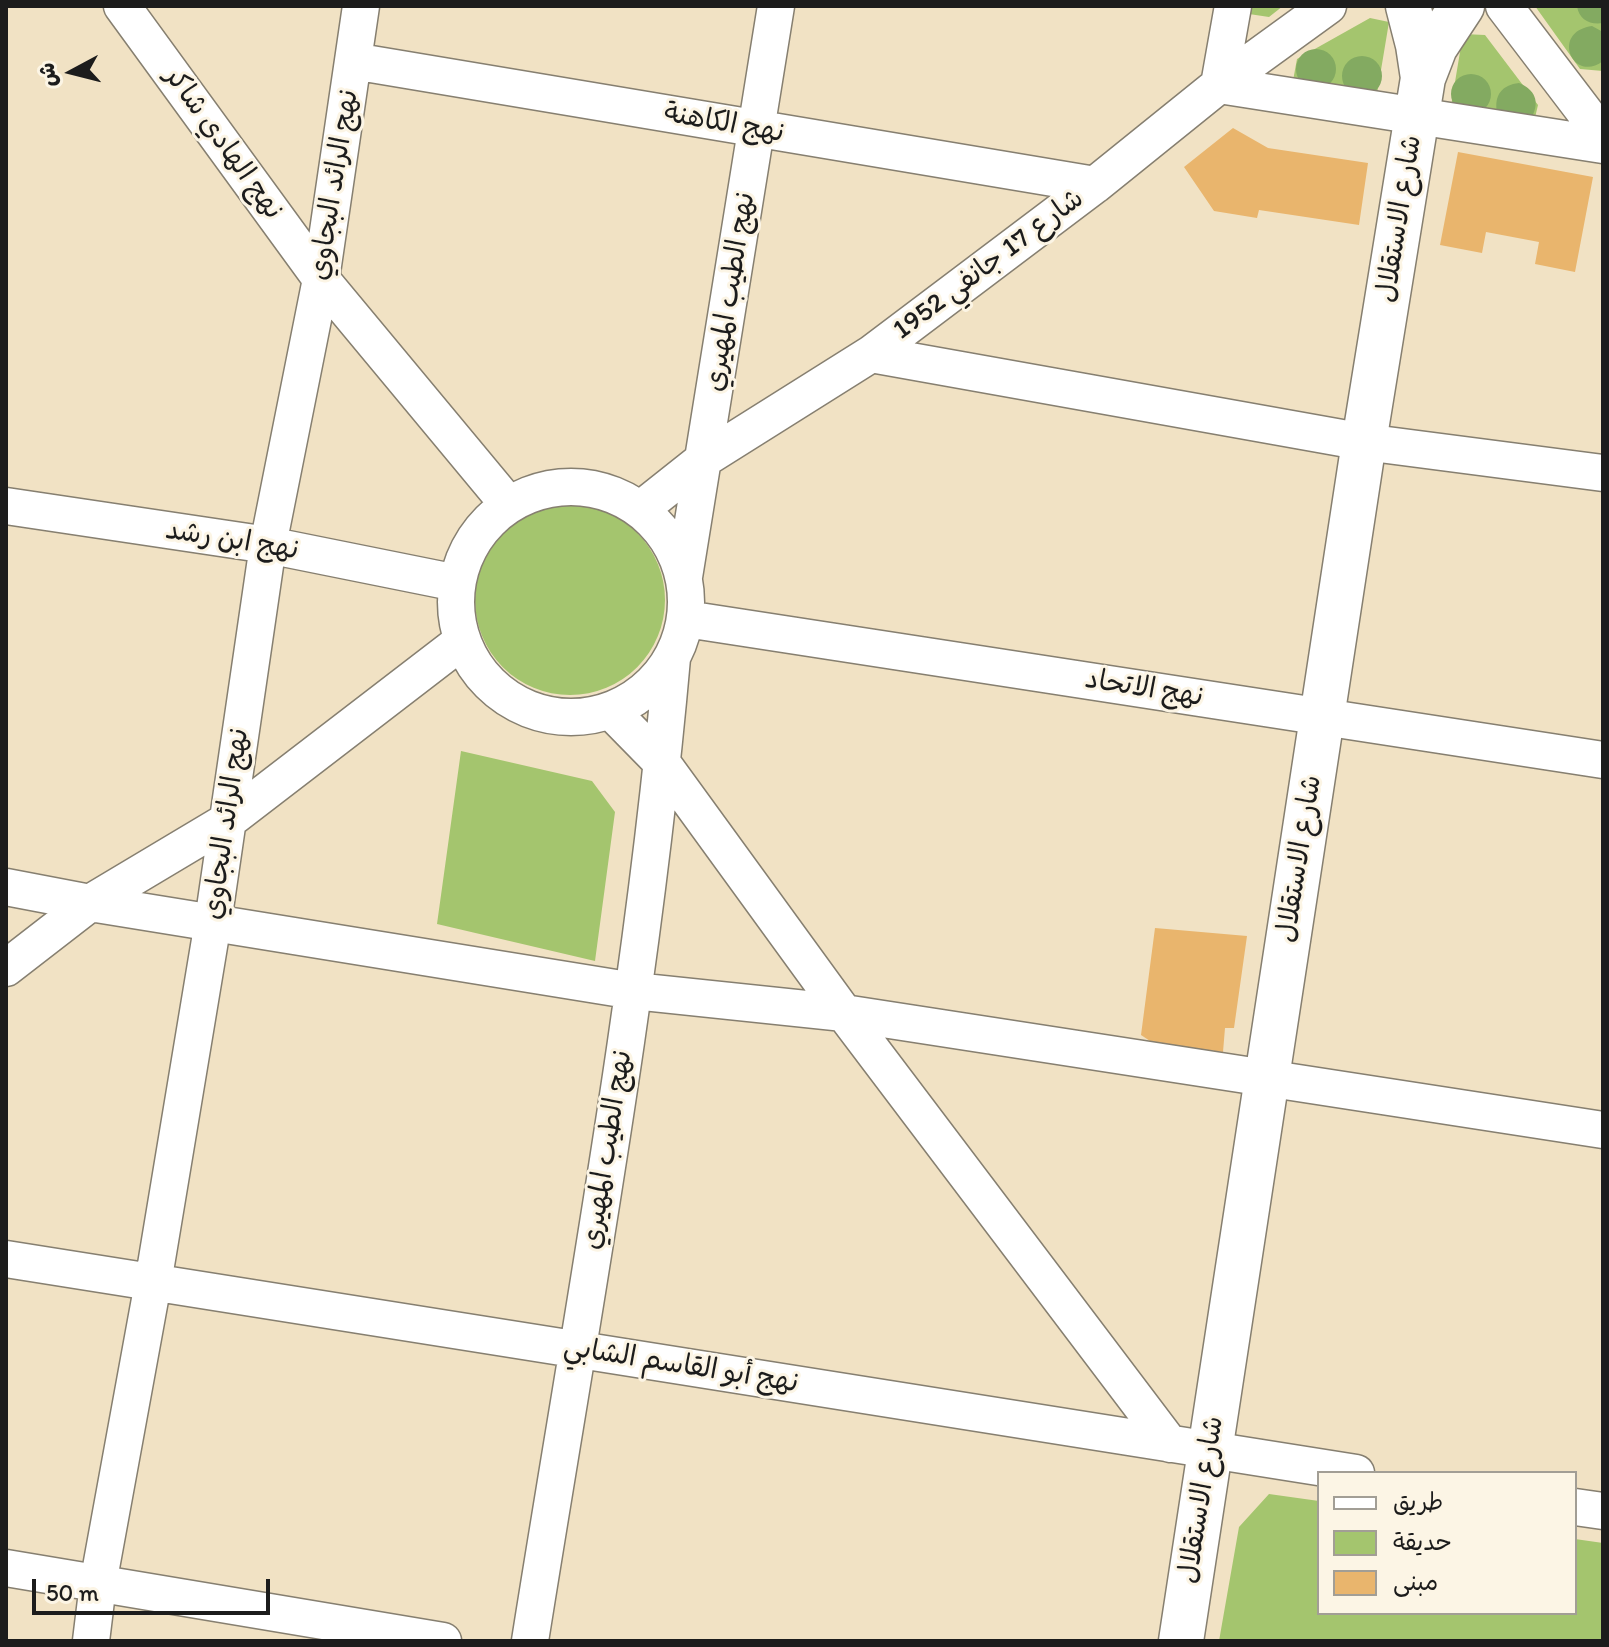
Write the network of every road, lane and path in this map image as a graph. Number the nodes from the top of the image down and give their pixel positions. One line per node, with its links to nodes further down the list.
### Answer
1 (122, 6): 16 (street, نهج الهادي شاكر)
2 (361, 6): 9 (street, نهج الرائد البجاوي)
3 (776, 6): 12 (street, نهج الطيب المهيري)
4 (1233, 6): 10 (street)
5 (1328, 6): 10 (street, شارع 17 جانفي 1952)
6 (1408, 6): 11 (main road)
7 (1462, 6): 11 (main road)
8 (1504, 6): 13 (street)
9 (353, 61): 12 (street, نهج الكاهنة); 16 (street, نهج الرائد البجاوي)
10 (1219, 85): 11 (street); 15 (street, شارع 17 جانفي 1952)
11 (1419, 98): 14 (street); 18 (main road, شارع الاستقلال)
12 (756, 130): 15 (street, نهج الكاهنة); 19 (street, نهج الطيب المهيري)
13 (1603, 136)
14 (1603, 145)
15 (1095, 185): 17 (street, شارع 17 جانفي 1952)
16 (321, 279): 21 (street, نهج الهادي شاكر); 24 (street, نهج الرائد البجاوي)
17 (871, 354): 18 (street); 19 (street, شارع 17 جانفي 1952)
18 (1364, 442): 20 (street); 31 (main road, شارع الاستقلال)
19 (704, 459): 23 (street, شارع 17 جانفي 1952); 25 (street, نهج الطيب المهيري)
20 (1603, 473)
21 (508, 504): 23 (street); 26 (street)
22 (6, 506): 24 (street, نهج ابن رشد)
23 (641, 509): 25 (street)
24 (268, 545): 26 (street, نهج ابن رشد); 34 (street, نهج الرائد البجاوي)
25 (684, 578): 27 (street)
26 (457, 583): 28 (street)
27 (686, 619): 29 (street); 31 (street, نهج الاتحاد)
28 (462, 641): 30 (street); 34 (street)
29 (672, 658): 30 (street); 33 (street, نهج الطيب المهيري)
30 (611, 711): 33 (street)
31 (1323, 716): 32 (street, نهج الاتحاد); 41 (main road, شارع الاستقلال)
32 (1603, 760)
33 (663, 764): 39 (street, نهج الطيب المهيري); 40 (street)
34 (229, 820): 36 (street); 37 (street, نهج الرائد البجاوي)
35 (6, 887): 36 (street)
36 (90, 903): 37 (street); 38 (street)
37 (213, 922): 39 (street); 44 (street, نهج الرائد البجاوي)
38 (6, 968)
39 (634, 991): 40 (street); 45 (street, نهج الطيب المهيري)
40 (844, 1013): 41 (street); 46 (street)
41 (1266, 1078): 42 (street); 46 (main road, شارع الاستقلال)
42 (1603, 1130)
43 (6, 1259): 44 (street, نهج أبو القاسم الشابي)
44 (153, 1283): 45 (street, نهج أبو القاسم الشابي); 51 (street, نهج الرائد البجاوي)
45 (577, 1349): 46 (street, نهج أبو القاسم الشابي); 54 (street, نهج الطيب المهيري)
46 (1190, 1447): 47 (street, نهج أبو القاسم الشابي); 55 (main road, شارع الاستقلال)
47 (1343, 1471)
48 (1577, 1507): 49 (street)
49 (1603, 1511)
50 (6, 1568): 51 (street)
51 (98, 1584): 52 (street, نهج الرائد البجاوي); 53 (street)
52 (91, 1641)
53 (443, 1641)
54 (530, 1641)
55 (1181, 1641)

